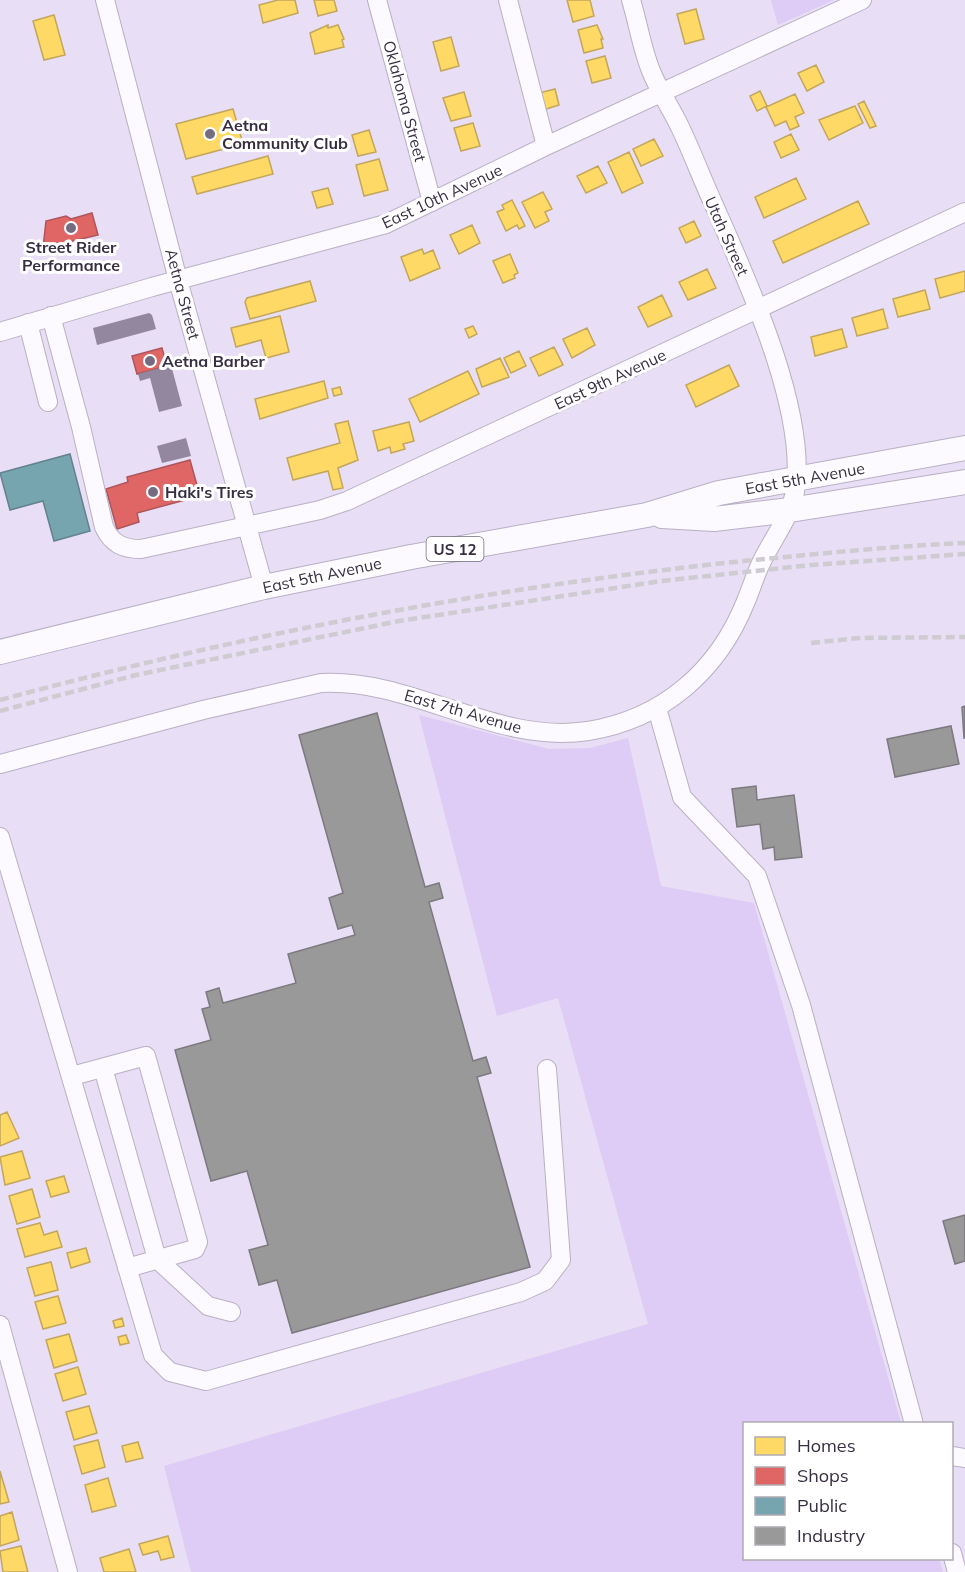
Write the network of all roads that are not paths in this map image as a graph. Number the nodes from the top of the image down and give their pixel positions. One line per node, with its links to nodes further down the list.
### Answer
1 (105, 0): 10 (street, Aetna Street)
2 (377, 0): 8 (street, Oklahoma Street)
3 (508, 0): 7 (street)
4 (632, 0): 6 (street, Utah Street)
5 (862, 0): 6 (street, East 10th Avenue)
6 (661, 93): 7 (street, East 10th Avenue); 11 (street, Utah Street)
7 (546, 147): 8 (street, East 10th Avenue)
8 (432, 202): 10 (street, East 10th Avenue)
9 (965, 212): 11 (street, East 9th Avenue)
10 (178, 280): 12 (street, East 10th Avenue); 21 (street, Aetna Street)
11 (758, 310): 17 (street, Utah Street); 21 (street, East 9th Avenue)
12 (51, 316): 13 (street, East 10th Avenue); 21 (street, East 9th Avenue)
13 (28, 323): 14 (street, East 10th Avenue); 15 (street)
14 (0, 332)
15 (48, 402)
16 (965, 448): 17 (main road, East 5th Avenue / US 12)
17 (796, 479): 19 (street, East 7th Avenue); 20 (main road, East 5th Avenue / US 12)
18 (965, 482): 19 (main road, East 5th Avenue / US 12)
19 (790, 510): 20 (main road, East 5th Avenue / US 12); 24 (street, East 7th Avenue)
20 (647, 515): 22 (main road, East 5th Avenue / US 12)
21 (247, 527): 22 (street, Aetna Street)
22 (264, 587): 23 (main road, East 5th Avenue / US 12)
23 (0, 652)
24 (657, 708): 25 (street, East 7th Avenue); 34 (street)
25 (0, 764)
26 (0, 837): 29 (street)
27 (103, 1068): 29 (street); 30 (street); 30 (street)
28 (547, 1069): 31 (street)
29 (72, 1076): 31 (street)
30 (157, 1259): 31 (street); 32 (street)
31 (127, 1268)
32 (231, 1312)
33 (0, 1325): 35 (street)
34 (913, 1422)
35 (68, 1572)

